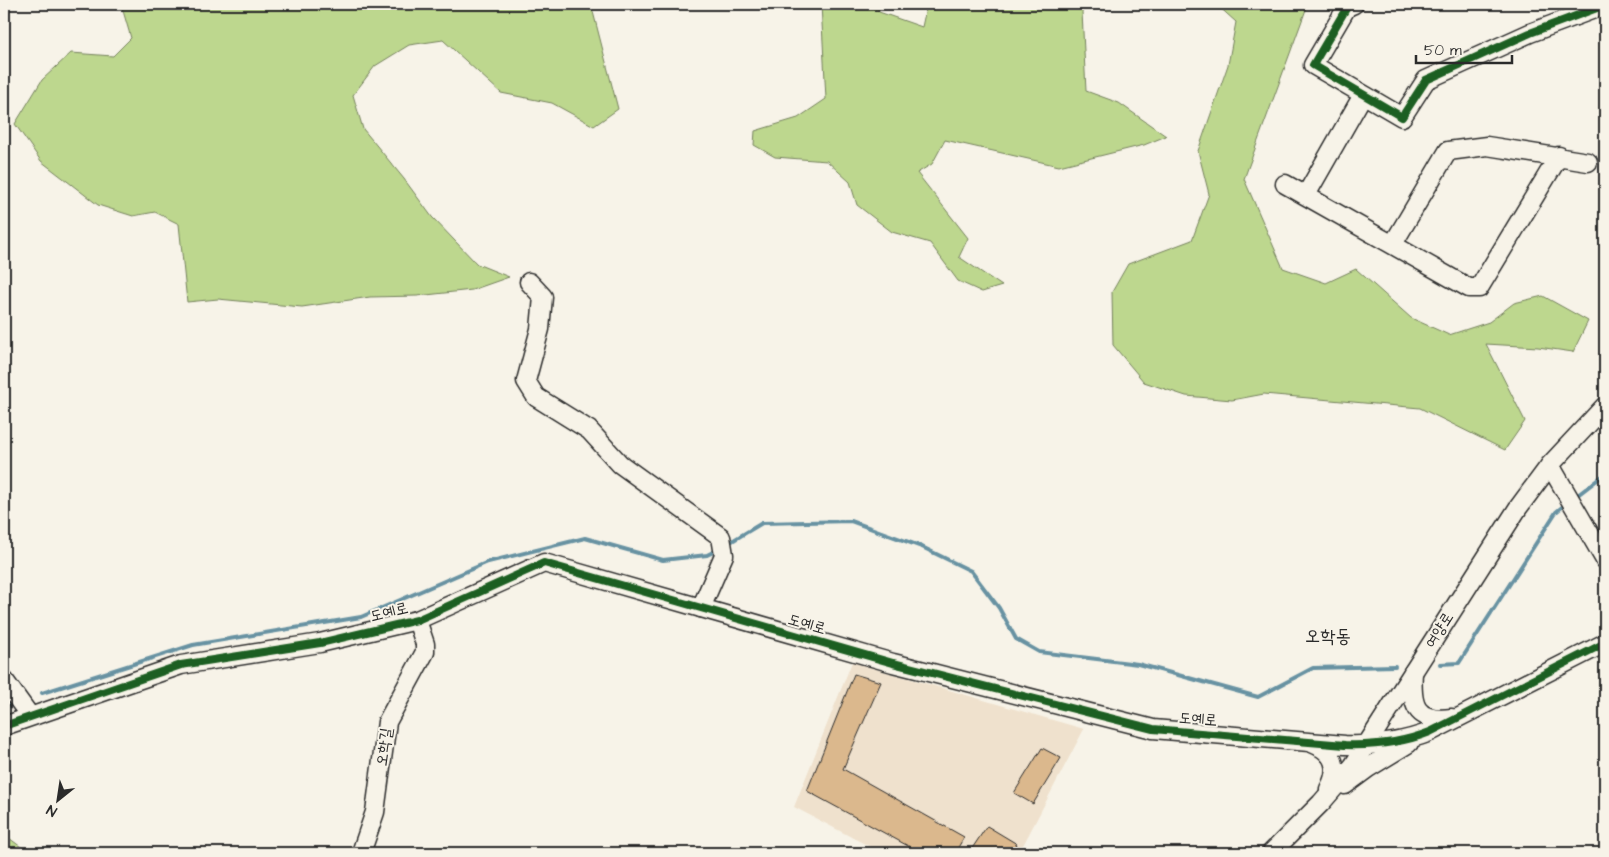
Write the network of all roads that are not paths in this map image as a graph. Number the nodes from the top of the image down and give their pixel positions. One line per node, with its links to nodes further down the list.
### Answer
1 (1354, 4): 3 (street)
2 (1605, 5): 3 (street)
3 (1363, 94): 7 (street)
4 (1559, 156): 5 (street); 8 (street); 8 (street)
5 (1588, 162)
6 (1285, 184): 7 (street)
7 (1306, 195): 8 (street)
8 (1393, 244)
9 (529, 282): 13 (street)
10 (1605, 406): 11 (street, 여양로)
11 (1550, 465): 12 (street); 16 (street, 여양로)
12 (1605, 560)
13 (700, 608): 14 (street, 도예로); 22 (street, 도예로)
14 (417, 620): 18 (street, 도예로); 25 (street, 오학길)
15 (1605, 643): 19 (street, 도예로)
16 (1413, 671): 19 (street); 23 (street, 여양로)
17 (4, 680): 18 (street)
18 (30, 716): 20 (street, 도예로)
19 (1455, 718): 21 (street, 도예로)
20 (4, 726)
21 (1430, 732): 23 (street, 도예로); 24 (street)
22 (1307, 741): 23 (street, 도예로); 24 (street)
23 (1366, 746): 24 (street, 여양로)
24 (1321, 803): 26 (street, 여양로)
25 (361, 853)
26 (1271, 853)

